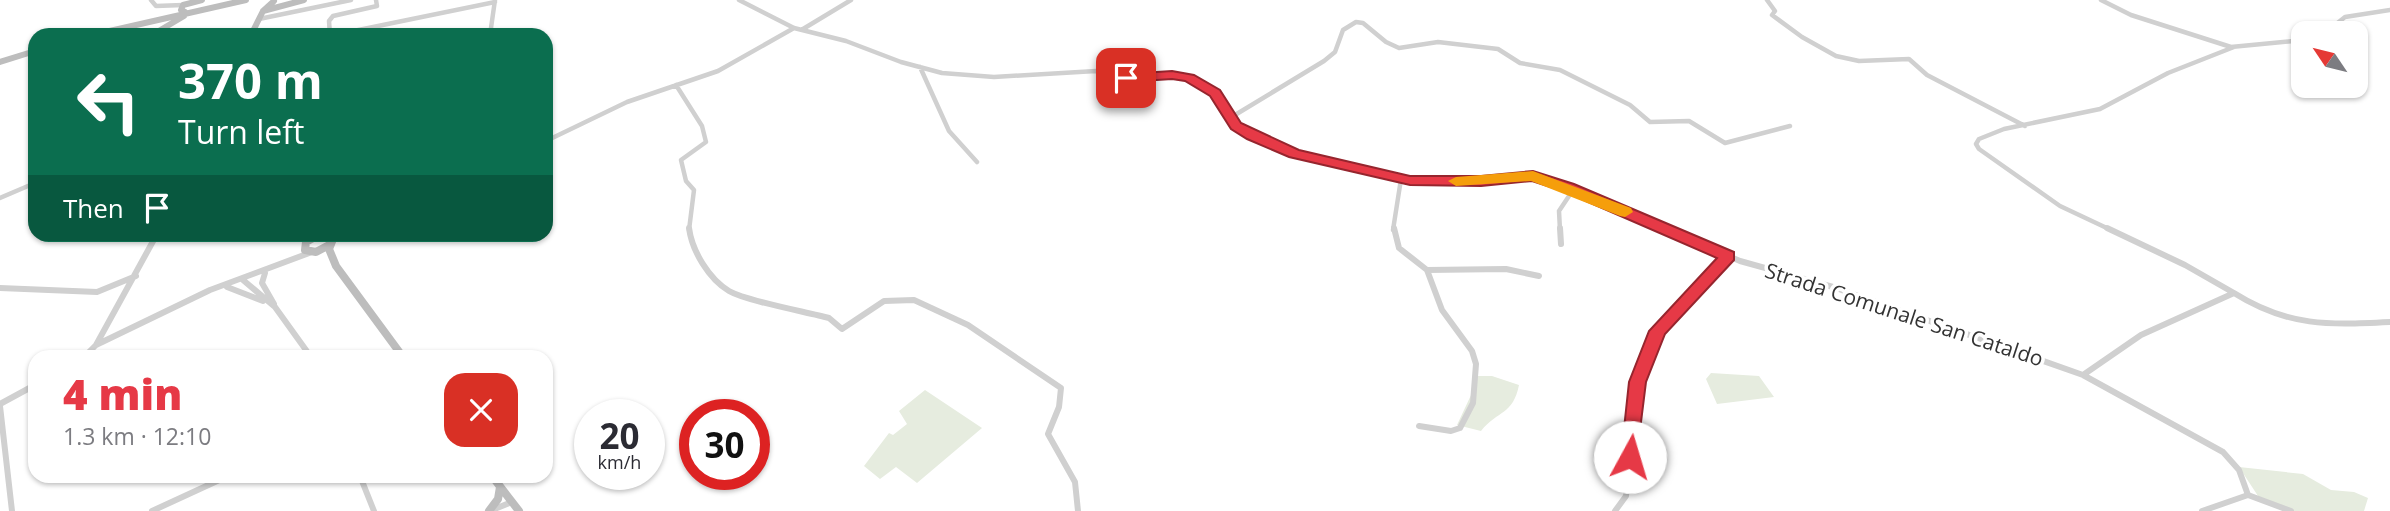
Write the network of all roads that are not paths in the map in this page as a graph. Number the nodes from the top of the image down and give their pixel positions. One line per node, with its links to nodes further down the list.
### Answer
1 (152, 0): 18 (street)
2 (202, 0): 18 (main road)
3 (246, 0): 15 (main road)
4 (274, 0): 16 (main road); 20 (main road)
5 (304, 0): 16 (main road)
6 (351, 0): 21 (street)
7 (367, 0): 12 (street)
8 (739, 0): 14 (street, Strada Comunale San Cataldo)
9 (851, 0): 32 (street)
10 (1767, 0): 41 (street)
11 (2101, 0): 34 (street)
12 (376, 1): 28 (street)
13 (495, 1): 29 (street); 30 (street)
14 (747, 1): 31 (street, Strada Comunale San Cataldo)
15 (223, 2): 17 (main road)
16 (284, 3): 20 (main road)
17 (207, 7): 18 (main road); 26 (main road)
18 (185, 9): 23 (main road)
19 (2390, 10): 22 (street)
20 (263, 11): 21 (main road)
21 (259, 19): 27 (main road)
22 (2341, 21)
23 (130, 25): 24 (main road); 25 (main road)
24 (119, 28)
25 (156, 28)
26 (162, 28)
27 (254, 28)
28 (330, 28)
29 (366, 28)
30 (491, 28)
31 (794, 28): 32 (street, Strada Comunale San Cataldo); 38 (street)
32 (802, 30): 37 (street, Strada Comunale San Cataldo)
33 (2291, 41): 34 (street)
34 (2234, 47): 41 (street)
35 (28, 54): 36 (main road)
36 (0, 62)
37 (920, 67): 39 (street, Strada Comunale San Cataldo); 43 (street)
38 (676, 85): 42 (street); 86 (street)
39 (1230, 118): 40 (street); 44 (street, Strada Comunale San Cataldo)
40 (1790, 126)
41 (2025, 126): 63 (street)
42 (553, 138)
43 (977, 162)
44 (1401, 179): 46 (street, Strada Comunale San Cataldo); 56 (street)
45 (28, 186): 47 (street)
46 (1573, 190): 52 (street); 54 (street, Strada Comunale San Cataldo)
47 (0, 198)
48 (153, 242): 58 (street)
49 (306, 242): 53 (main road); 57 (street)
50 (328, 242): 53 (main road)
51 (332, 242): 55 (main road)
52 (1561, 244)
53 (314, 252): 55 (main road); 57 (street)
54 (1728, 256): 70 (street, Strada Comunale San Cataldo); 87 (street)
55 (336, 266): 69 (main road)
56 (1427, 270): 59 (street); 73 (street)
57 (266, 272): 60 (street); 64 (street)
58 (135, 276): 62 (street); 66 (street)
59 (1539, 276)
60 (243, 280): 61 (street); 64 (street)
61 (225, 287): 64 (street); 66 (street)
62 (0, 288)
63 (2234, 293): 65 (street); 70 (street)
64 (275, 307): 68 (street)
65 (2390, 321)
66 (96, 345): 67 (street)
67 (91, 350)
68 (306, 350)
69 (398, 350)
70 (2083, 375): 79 (street, Strada Comunale San Cataldo)
71 (28, 388): 72 (street)
72 (0, 405): 74 (street)
73 (1419, 426)
74 (2, 429): 82 (street)
75 (214, 483): 81 (street)
76 (363, 483): 84 (street)
77 (497, 483): 78 (main road)
78 (500, 487): 80 (main road); 85 (main road)
79 (2248, 495): 88 (street); 89 (street)
80 (515, 508): 85 (street)
81 (164, 509): 83 (street)
82 (12, 511)
83 (152, 511)
84 (374, 511)
85 (490, 511)
86 (1078, 511)
87 (1615, 511)
88 (2202, 511)
89 (2291, 511)

